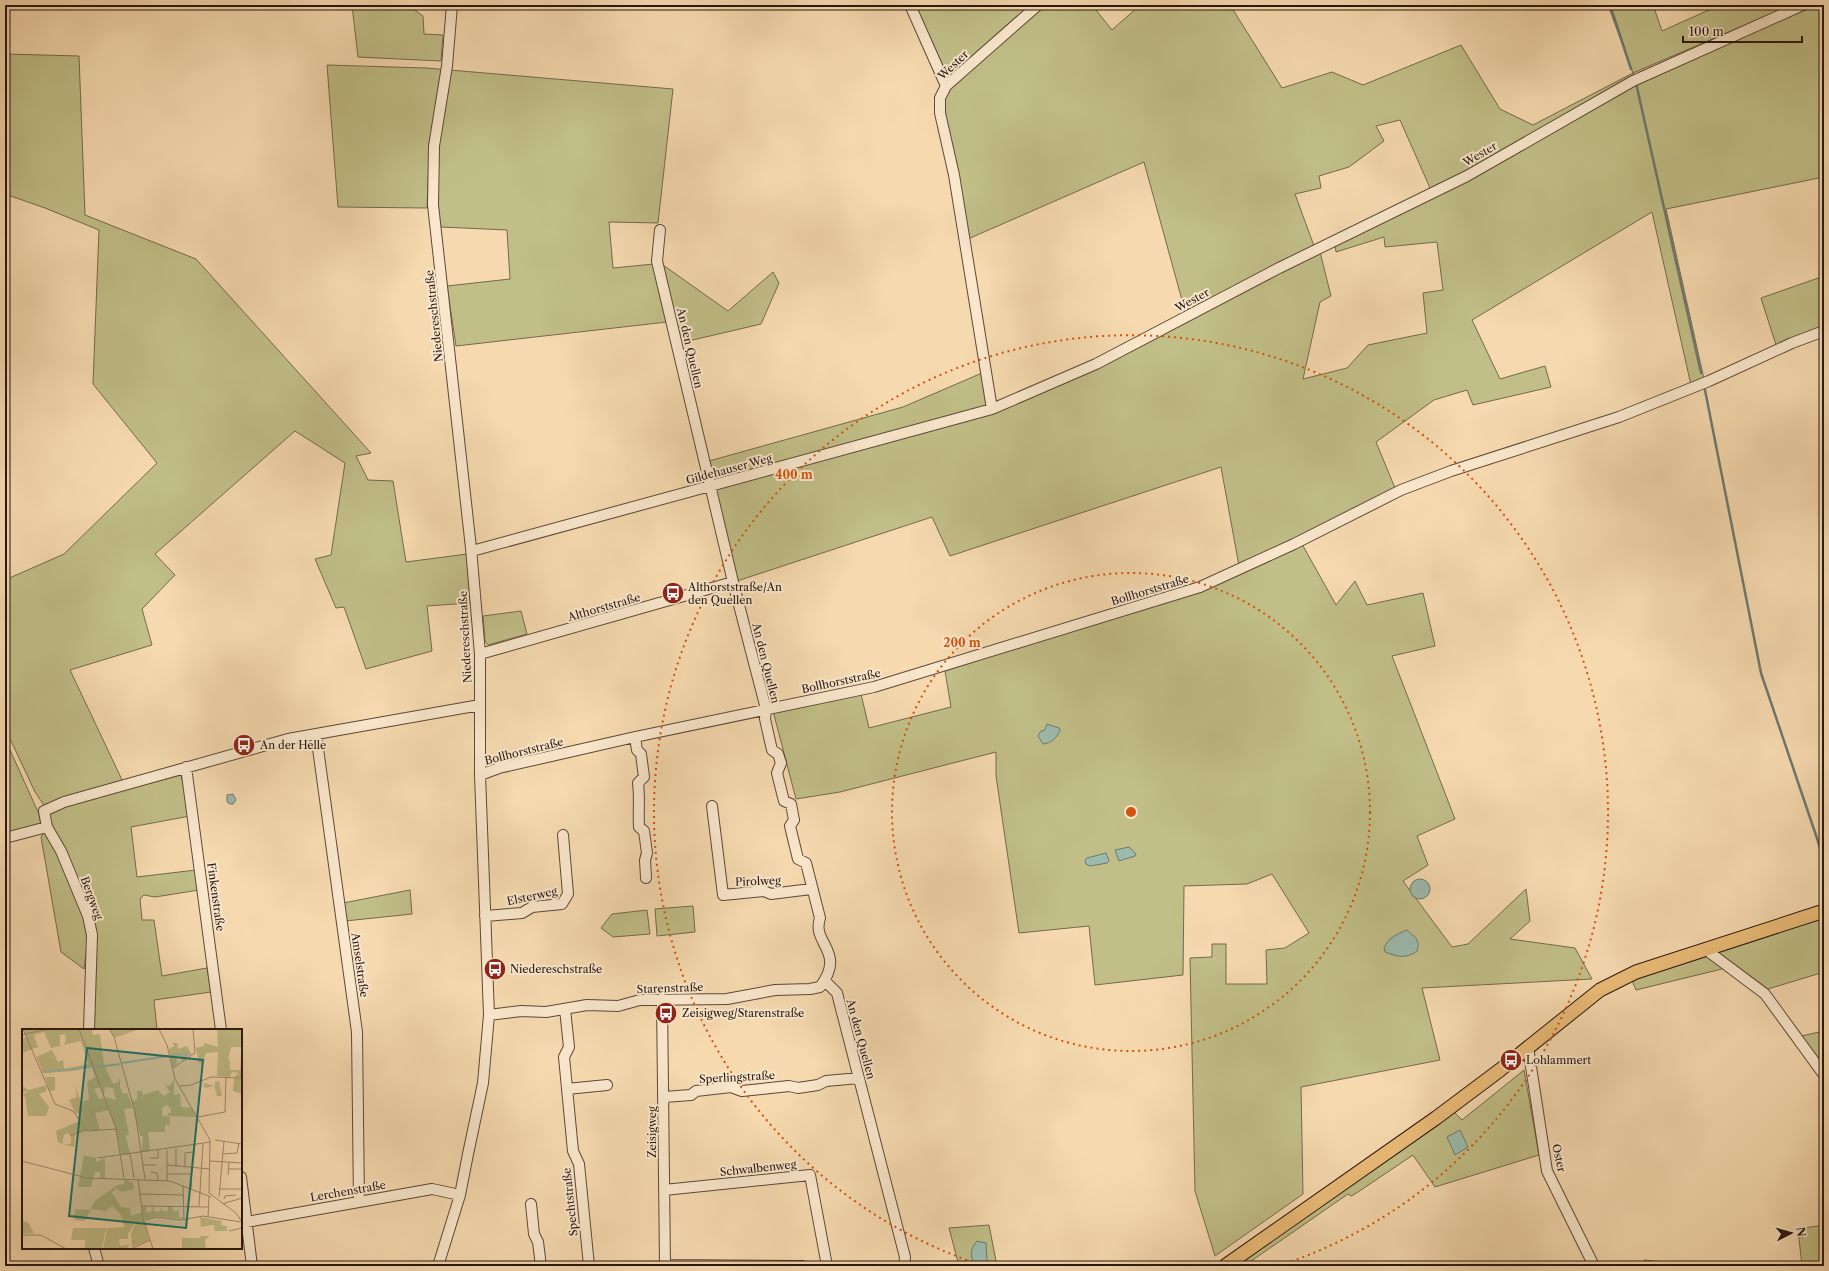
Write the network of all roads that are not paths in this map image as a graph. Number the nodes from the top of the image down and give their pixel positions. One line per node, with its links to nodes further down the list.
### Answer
1 (452, 5): 10 (street, Niedereschstraße)
2 (910, 5): 5 (street)
3 (1038, 5): 5 (street, Wester)
4 (1803, 5): 8 (street, Wester)
5 (946, 86): 8 (street, Wester)
6 (660, 230): 9 (street, An den Quellen)
7 (1824, 331): 14 (street, Bollhorststraße)
8 (992, 409): 9 (street, Gildehauser Weg)
9 (710, 486): 10 (street, Gildehauser Weg); 11 (street, An den Quellen)
10 (472, 551): 12 (street, Niedereschstraße)
11 (733, 582): 12 (street, Althorststraße); 14 (street, An den Quellen)
12 (480, 654): 13 (street, Niedereschstraße)
13 (480, 706): 15 (street); 18 (street, Niedereschstraße)
14 (766, 710): 16 (street, Bollhorststraße); 24 (street, An den Quellen)
15 (316, 734): 17 (street); 43 (street, Amselstraße)
16 (635, 737): 18 (street, Bollhorststraße); 23 (street)
17 (186, 767): 20 (street); 33 (street, Finkenstraße)
18 (480, 775): 26 (street, Niedereschstraße)
19 (712, 806): 24 (street, Pirolweg)
20 (47, 827): 22 (street); 32 (street, Bergweg)
21 (563, 836): 26 (street, Elsterweg)
22 (5, 838)
23 (646, 878)
24 (811, 889): 28 (street, An den Quellen)
25 (1824, 911): 27 (main road)
26 (485, 916): 31 (street, Niedereschstraße)
27 (1705, 949): 34 (main road); 35 (street)
28 (824, 981): 29 (street, Starenstraße); 36 (street, An den Quellen)
29 (662, 998): 30 (street, Starenstraße); 39 (street, Zeisigweg)
30 (565, 1009): 31 (street, Starenstraße); 38 (street, Spechtstraße)
31 (489, 1015): 42 (street, Niedereschstraße)
32 (89, 1029)
33 (221, 1029)
34 (1528, 1047): 56 (main road); 57 (street, Oster)
35 (1824, 1075)
36 (859, 1078): 39 (street, Sperlingstraße); 55 (street, An den Quellen)
37 (607, 1085): 38 (street)
38 (568, 1089): 52 (street, Spechtstraße)
39 (664, 1097): 40 (street, Zeisigweg)
40 (664, 1190): 47 (street, Zeisigweg); 54 (street, Schwalbenweg)
41 (242, 1192): 45 (street)
42 (460, 1195): 43 (street, Lerchenstraße); 50 (street, Niedereschstraße)
43 (359, 1202): 45 (street, Lerchenstraße)
44 (531, 1204): 51 (street)
45 (244, 1222): 49 (street)
46 (94, 1249): 48 (street)
47 (665, 1265): 53 (street)
48 (99, 1266)
49 (252, 1266)
50 (438, 1266)
51 (541, 1266)
52 (588, 1266)
53 (802, 1266)
54 (827, 1266)
55 (904, 1266)
56 (1225, 1266)
57 (1594, 1266)

